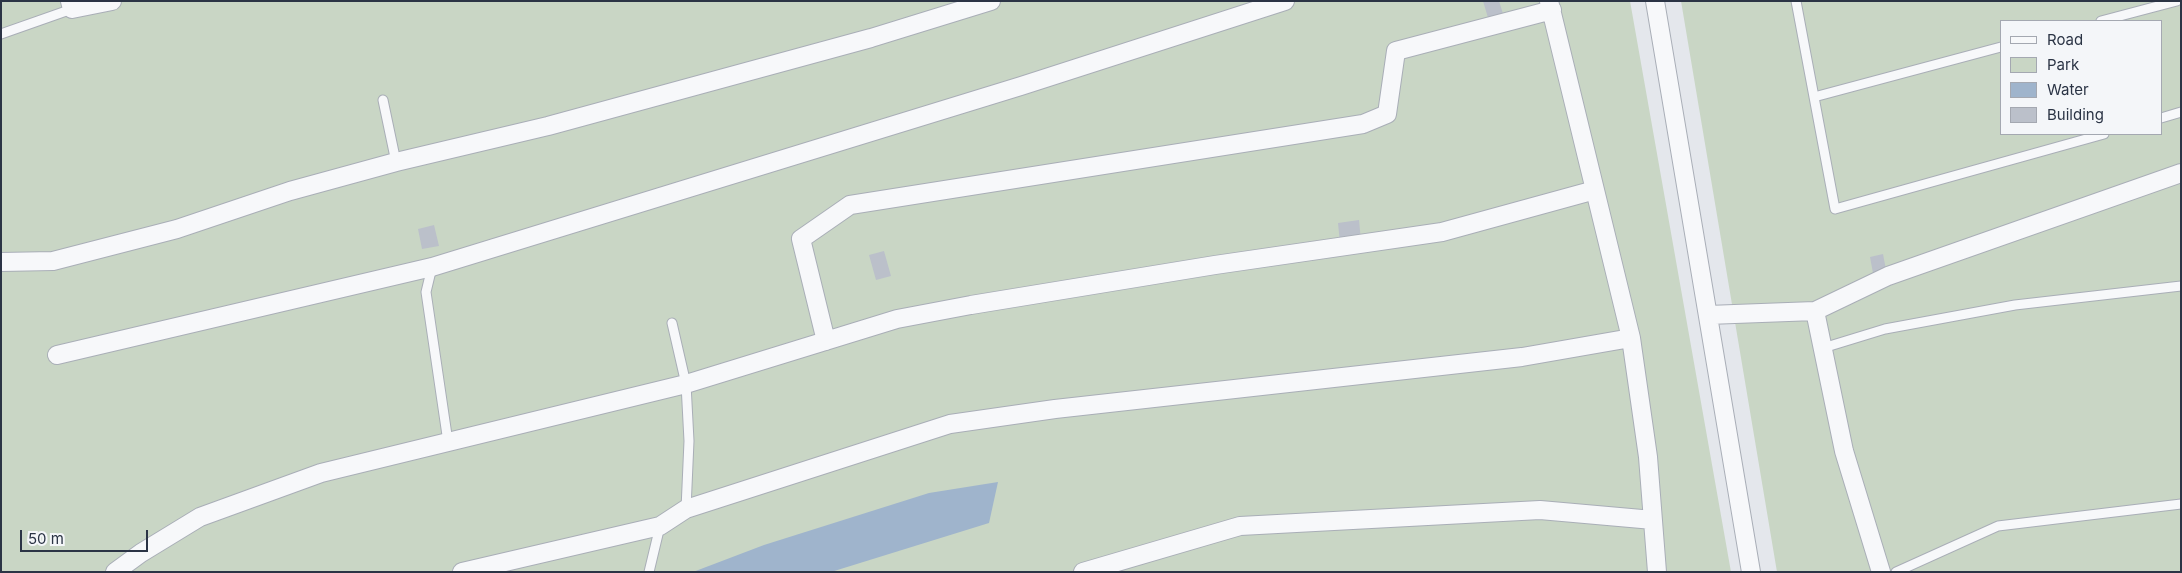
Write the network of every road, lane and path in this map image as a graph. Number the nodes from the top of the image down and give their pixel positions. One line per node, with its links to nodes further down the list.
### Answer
1 (112, 1): 7 (street)
2 (991, 1): 17 (street)
3 (1285, 1): 21 (street)
4 (1655, 1): 24 (street)
5 (1796, 1): 12 (lane)
6 (2177, 1): 9 (lane)
7 (71, 5): 10 (lane)
8 (1551, 5): 19 (street); 27 (street)
9 (2105, 20)
10 (1, 34)
11 (2000, 48): 12 (lane)
12 (1814, 96): 16 (lane)
13 (383, 100): 17 (lane)
14 (2181, 112): 15 (lane)
15 (2162, 118)
16 (2100, 135)
17 (396, 162): 20 (street)
18 (2181, 173): 23 (street)
19 (1595, 190): 26 (street); 27 (street)
20 (1, 262)
21 (432, 267): 29 (street); 31 (lane)
22 (2181, 286): 28 (lane)
23 (1815, 311): 24 (street); 28 (street)
24 (1708, 315): 41 (street)
25 (672, 323): 30 (lane)
26 (1631, 338): 33 (street); 34 (street)
27 (826, 342): 30 (street)
28 (1823, 348): 42 (street)
29 (57, 355)
30 (686, 384): 31 (street); 33 (lane)
31 (448, 442): 36 (street)
32 (2181, 504): 43 (lane)
33 (686, 509): 35 (street)
34 (1653, 520): 39 (street); 40 (street)
35 (660, 526): 37 (street); 38 (lane)
36 (115, 572)
37 (462, 572)
38 (649, 572)
39 (1083, 572)
40 (1657, 572)
41 (1751, 572)
42 (1882, 572)
43 (1896, 572)

